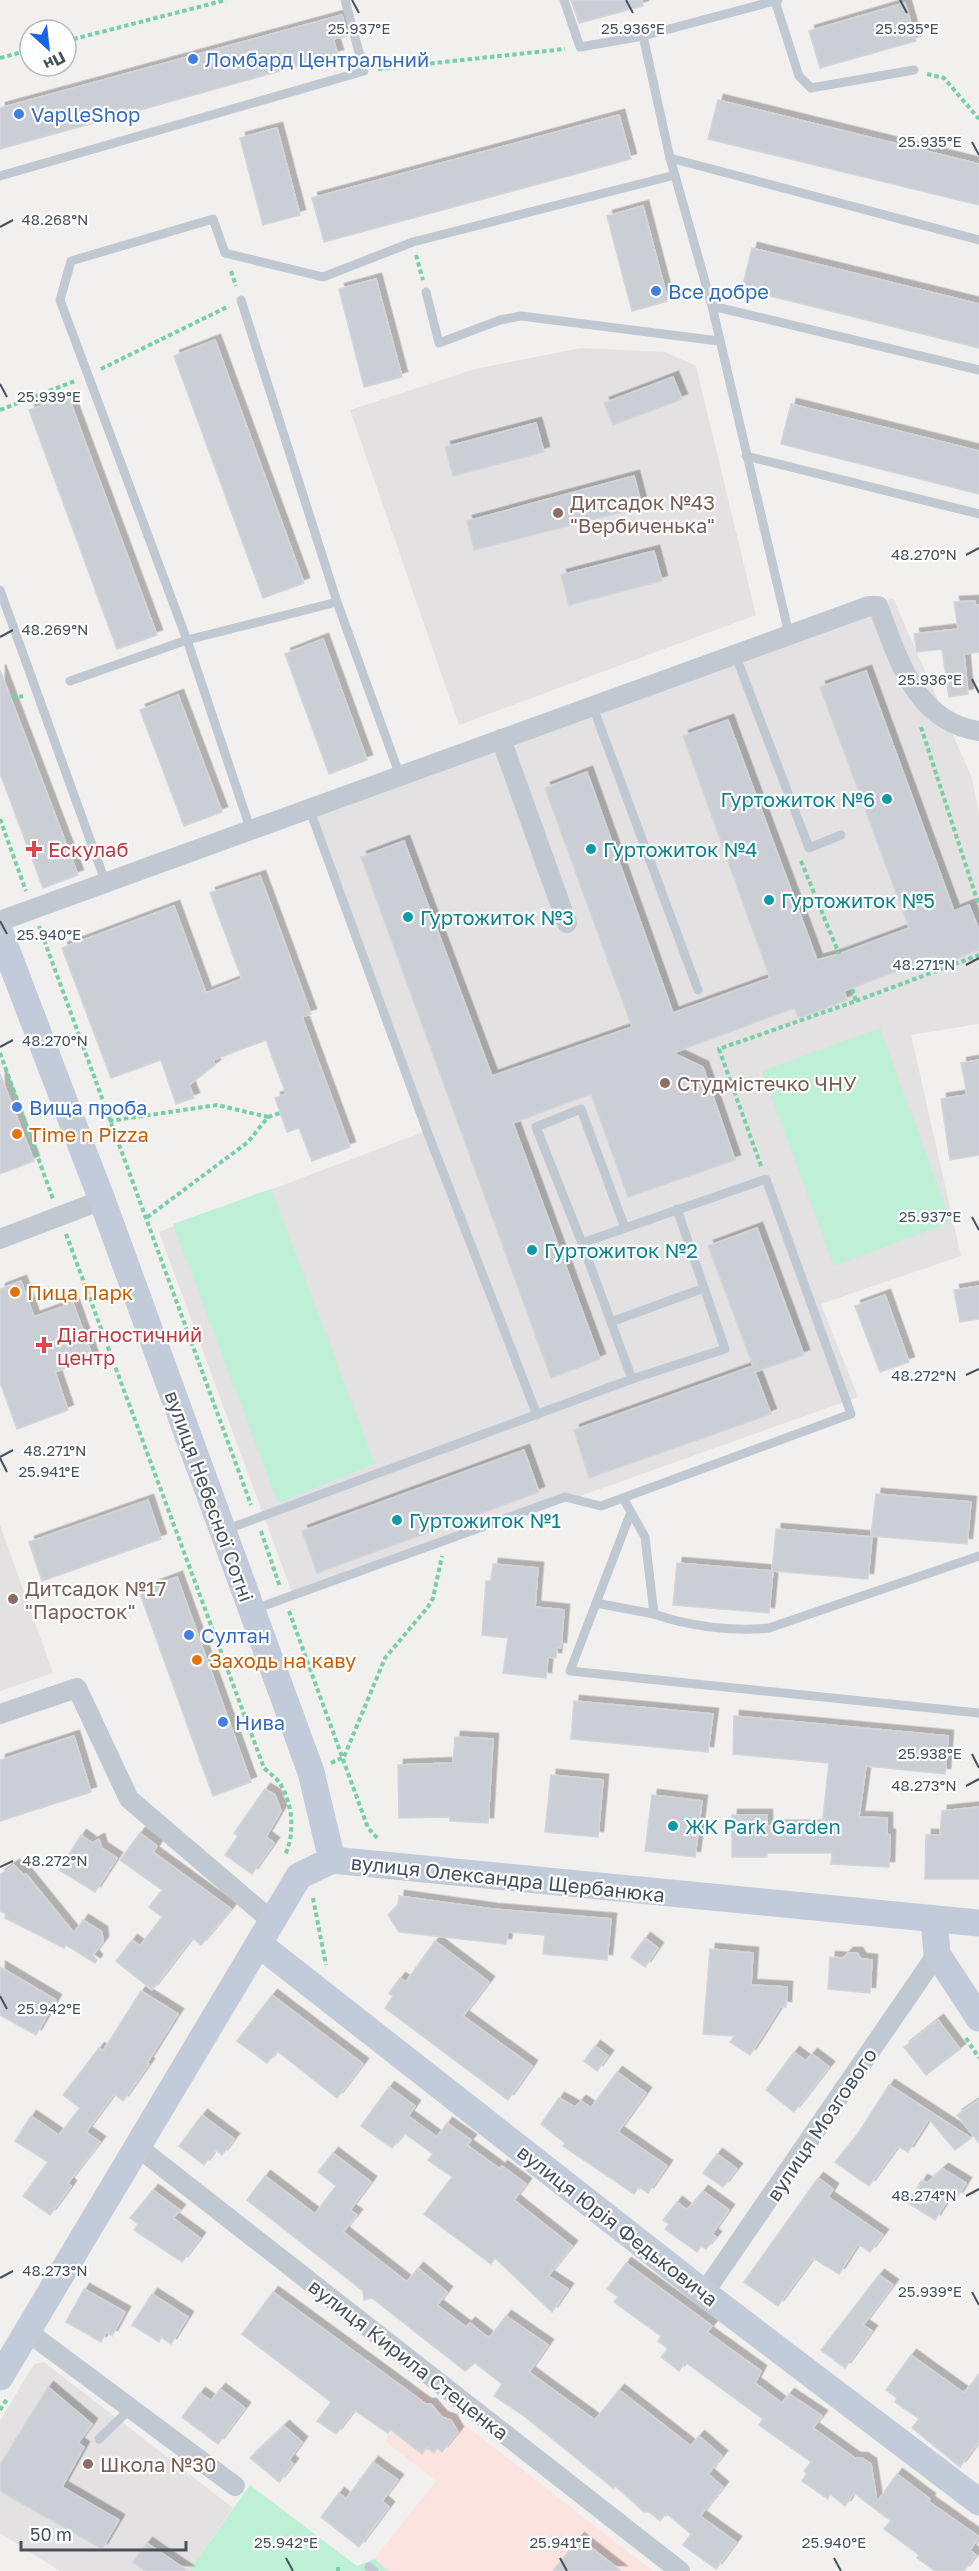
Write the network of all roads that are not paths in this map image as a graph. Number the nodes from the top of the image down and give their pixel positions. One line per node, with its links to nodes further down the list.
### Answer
1 (345, 0): 8 (lane)
2 (564, 0): 4 (lane)
3 (777, 0): 4 (lane); 5 (lane)
4 (643, 36): 6 (lane)
5 (914, 70)
6 (670, 158): 7 (lane); 9 (lane)
7 (675, 175): 12 (lane); 20 (lane)
8 (0, 176)
9 (979, 240)
10 (426, 292): 13 (lane)
11 (241, 300): 18 (lane)
12 (712, 306): 13 (lane); 14 (lane)
13 (719, 341): 15 (lane)
14 (979, 370)
15 (746, 456): 16 (lane); 19 (lane)
16 (979, 514)
17 (0, 590): 30 (lane)
18 (337, 602): 20 (lane); 26 (lane)
19 (789, 634): 21 (street); 24 (street)
20 (187, 640): 22 (lane); 28 (lane)
21 (735, 654): 23 (street); 29 (lane)
22 (70, 681)
23 (593, 706): 25 (street); 33 (lane)
24 (979, 731)
25 (501, 739): 26 (street); 31 (street)
26 (400, 776): 27 (street)
27 (309, 808): 28 (street); 42 (lane)
28 (251, 831): 30 (street)
29 (841, 835)
30 (105, 882): 32 (street)
31 (567, 923)
32 (1, 934): 34 (street, вулиця Небесної Сотні)
33 (698, 990)
34 (102, 1200): 37 (street); 45 (street, вулиця Небесної Сотні)
35 (677, 1209): 36 (lane); 39 (lane); 43 (lane)
36 (625, 1228): 38 (lane); 38 (lane)
37 (0, 1239)
38 (582, 1243): 40 (lane)
39 (704, 1288): 40 (lane); 41 (lane)
40 (611, 1322): 41 (lane)
41 (632, 1379): 42 (lane)
42 (537, 1415): 45 (lane)
43 (624, 1498): 44 (lane); 48 (lane)
44 (631, 1512): 47 (lane); 49 (lane)
45 (223, 1531): 48 (street, вулиця Небесної Сотні)
46 (979, 1556): 49 (lane)
47 (596, 1603): 49 (lane); 50 (lane)
48 (251, 1611): 52 (street, вулиця Небесної Сотні)
49 (654, 1614)
50 (979, 1713)
51 (0, 1714): 54 (street)
52 (332, 1860): 53 (street, вулиця Олександра Щербанюка); 54 (street, вулиця Олександра Щербанюка)
53 (934, 1919): 55 (street, вулиця Олександра Щербанюка); 57 (street)
54 (273, 1922): 56 (street)
55 (979, 1923)
56 (260, 1945): 59 (street); 60 (street, вулиця Юрія Федьковича)
57 (937, 1954): 58 (street); 60 (street, вулиця Мозгового)
58 (970, 2024)
59 (139, 2148): 61 (street); 67 (street, вулиця Кирила Стеценка)
60 (704, 2293): 66 (street, вулиця Юрія Федьковича)
61 (28, 2332): 62 (street); 63 (street)
62 (0, 2377)
63 (130, 2409): 64 (lane); 65 (street)
64 (99, 2439)
65 (235, 2486)
66 (979, 2502)
67 (680, 2571)

